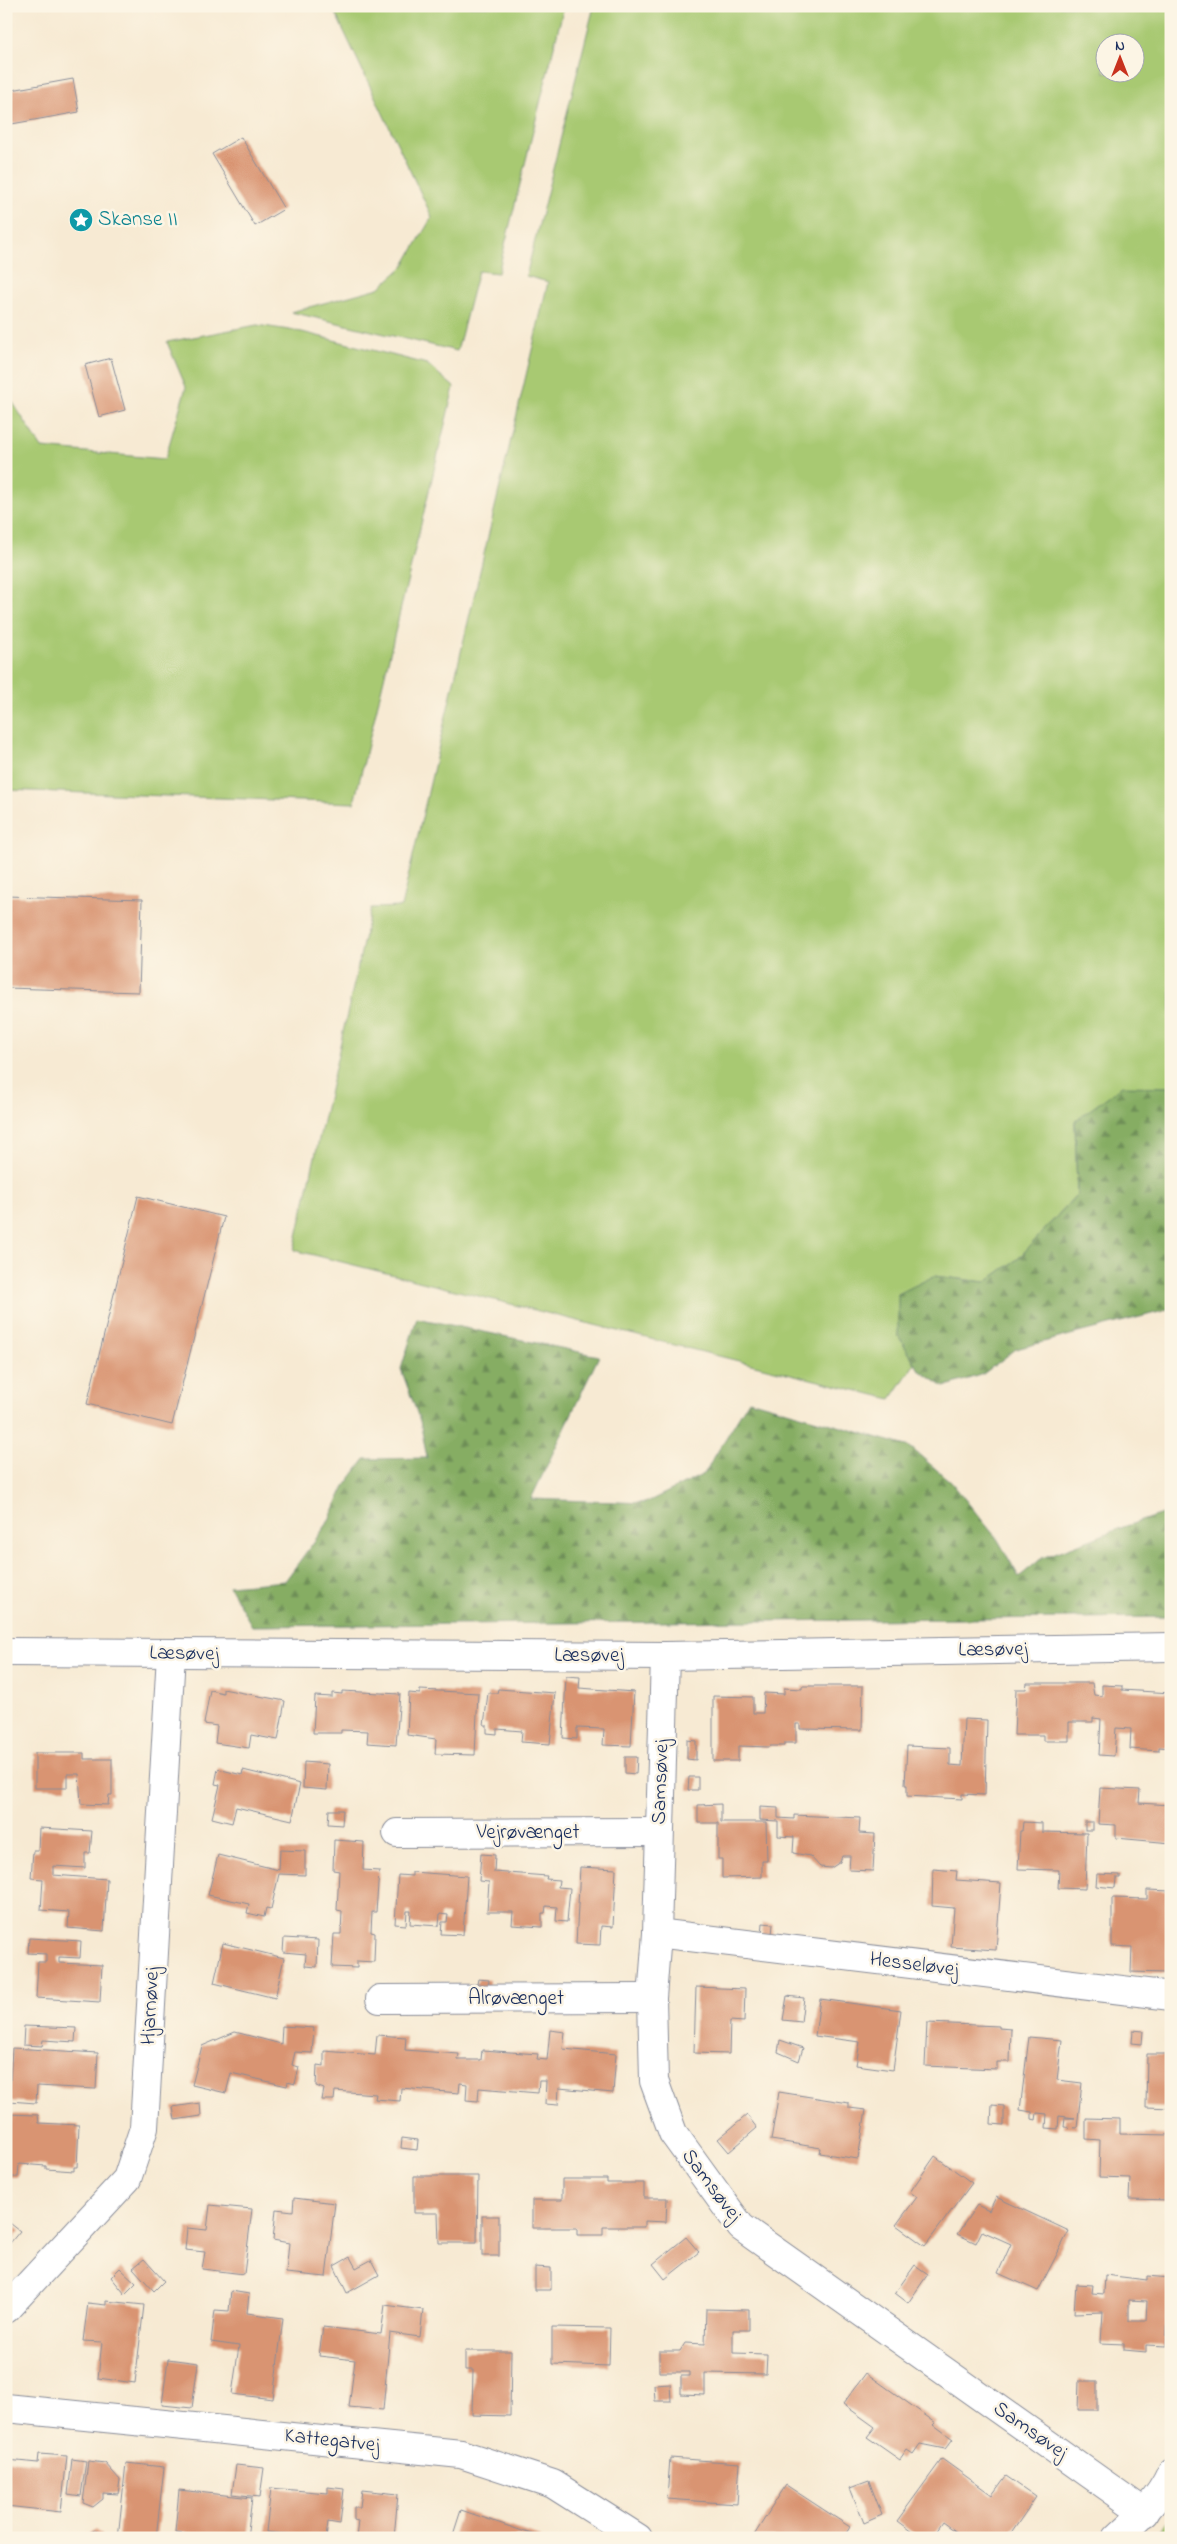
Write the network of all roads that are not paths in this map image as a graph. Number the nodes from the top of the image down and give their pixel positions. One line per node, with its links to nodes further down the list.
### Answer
1 (1171, 1647): 4 (street, Læsøvej)
2 (6, 1652): 3 (street, Læsøvej)
3 (171, 1654): 4 (street, Læsøvej); 11 (street, Hjarnøvej)
4 (665, 1656): 5 (street, Samsøvej)
5 (660, 1832): 6 (street, Vejrøvænget); 7 (street, Samsøvej)
6 (397, 1833)
7 (657, 1933): 8 (street, Hesseløvej); 9 (street, Samsøvej)
8 (1171, 1996)
9 (652, 1998): 10 (street, Alrøvænget); 14 (street, Samsøvej)
10 (380, 1999)
11 (6, 2309)
12 (6, 2408): 15 (street, Kattegatvej)
13 (1171, 2473): 14 (street)
14 (1145, 2513): 16 (street)
15 (638, 2538)
16 (1117, 2538)

